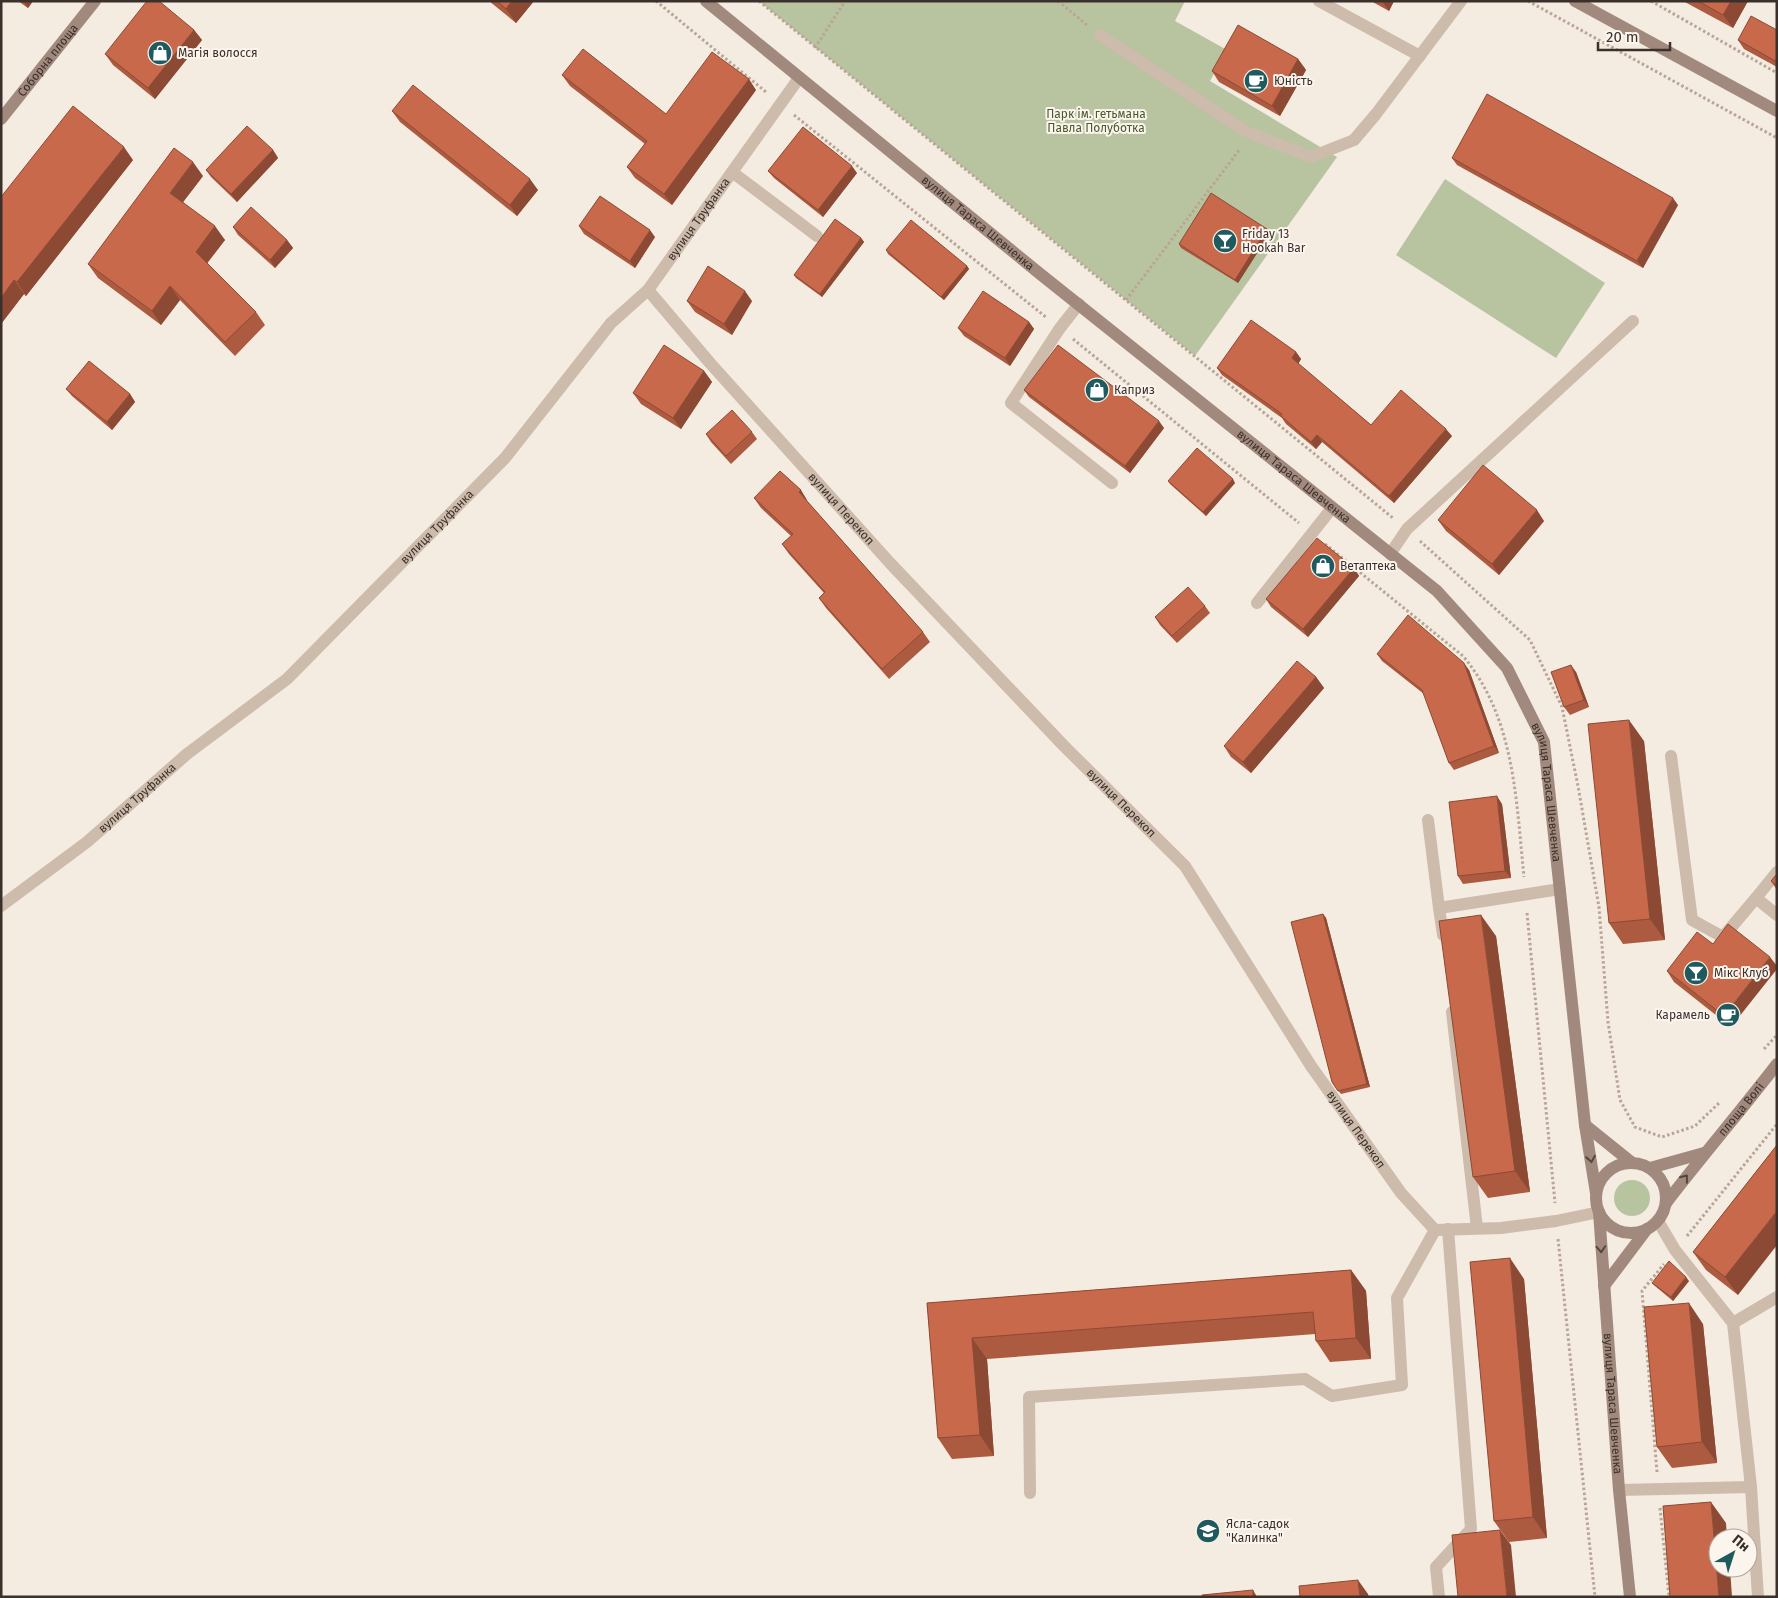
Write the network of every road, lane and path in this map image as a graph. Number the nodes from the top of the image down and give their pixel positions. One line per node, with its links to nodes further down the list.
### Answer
1 (95, 1): 19 (main road, Соборна площа)
2 (656, 1): 17 (path)
3 (706, 1): 16 (main road, вулиця Тараса Шевченка)
4 (759, 1): 13 (path)
5 (845, 1): 13 (path)
6 (1058, 1): 12 (path)
7 (1319, 1): 14 (street)
8 (1461, 1): 14 (street)
9 (1528, 1): 21 (path)
10 (1575, 1): 18 (main road)
11 (1651, 1): 15 (path)
12 (1100, 35): 20 (street)
13 (815, 48): 25 (path)
14 (1420, 56): 20 (street)
15 (1777, 73)
16 (800, 78): 17 (street, вулиця Труфанка); 26 (main road, вулиця Тараса Шевченка)
17 (781, 104): 22 (street, вулиця Труфанка); 28 (path)
18 (1777, 111)
19 (1, 119)
20 (1251, 134): 25 (path)
21 (1777, 138)
22 (732, 172): 23 (street); 24 (street, вулиця Труфанка)
23 (817, 236)
24 (648, 290): 41 (street, вулиця Труфанка); 60 (street, вулиця Перекоп)
25 (1126, 300): 31 (path)
26 (1079, 304): 28 (street); 30 (main road, вулиця Тараса Шевченка)
27 (1633, 321): 31 (street)
28 (1060, 328): 29 (street); 32 (path)
29 (1112, 483)
30 (1332, 508): 32 (street); 33 (main road, вулиця Тараса Шевченка)
31 (1407, 530): 33 (street); 47 (path)
32 (1312, 533): 34 (street); 39 (path)
33 (1390, 554): 38 (main road, вулиця Тараса Шевченка)
34 (1257, 603)
35 (1671, 756): 40 (street)
36 (1428, 820): 42 (street)
37 (1777, 872): 40 (street)
38 (1560, 889): 39 (street); 49 (main road, вулиця Тараса Шевченка)
39 (1526, 894): 42 (street); 57 (path)
40 (1756, 898): 43 (street)
41 (1, 906)
42 (1439, 908): 44 (street)
43 (1777, 915)
44 (1444, 947)
45 (1450, 996): 58 (street)
46 (1777, 1064): 50 (main road, площа Волі)
47 (1720, 1103)
48 (1777, 1124): 61 (path)
49 (1585, 1125): 51 (main road); 53 (main road, вулиця Тараса Шевченка, one-way to 53)
50 (1704, 1153): 52 (main road); 54 (main road, площа Волі, one-way to 50)
51 (1631, 1162): 52 (main road); 53 (main road)
52 (1650, 1168): 54 (main road)
53 (1596, 1193): 55 (main road)
54 (1666, 1203): 56 (main road, площа Волі)
55 (1599, 1212): 57 (street); 59 (main road); 62 (main road, вулиця Тараса Шевченка, one-way to 62)
56 (1658, 1220): 59 (main road, площа Волі); 61 (street)
57 (1556, 1221): 58 (street); 70 (path)
58 (1477, 1228): 60 (street)
59 (1647, 1229): 62 (main road, площа Волі)
60 (1442, 1230): 68 (street); 69 (street)
61 (1675, 1250): 64 (street); 66 (path)
62 (1604, 1286): 67 (main road, вулиця Тараса Шевченка)
63 (1777, 1297): 64 (street)
64 (1733, 1324): 65 (street)
65 (1751, 1487): 66 (street); 73 (street)
66 (1659, 1489): 67 (street); 72 (path)
67 (1619, 1490): 71 (main road, вулиця Тараса Шевченка)
68 (1030, 1493)
69 (1440, 1597)
70 (1595, 1597)
71 (1630, 1597)
72 (1669, 1597)
73 (1758, 1597)

